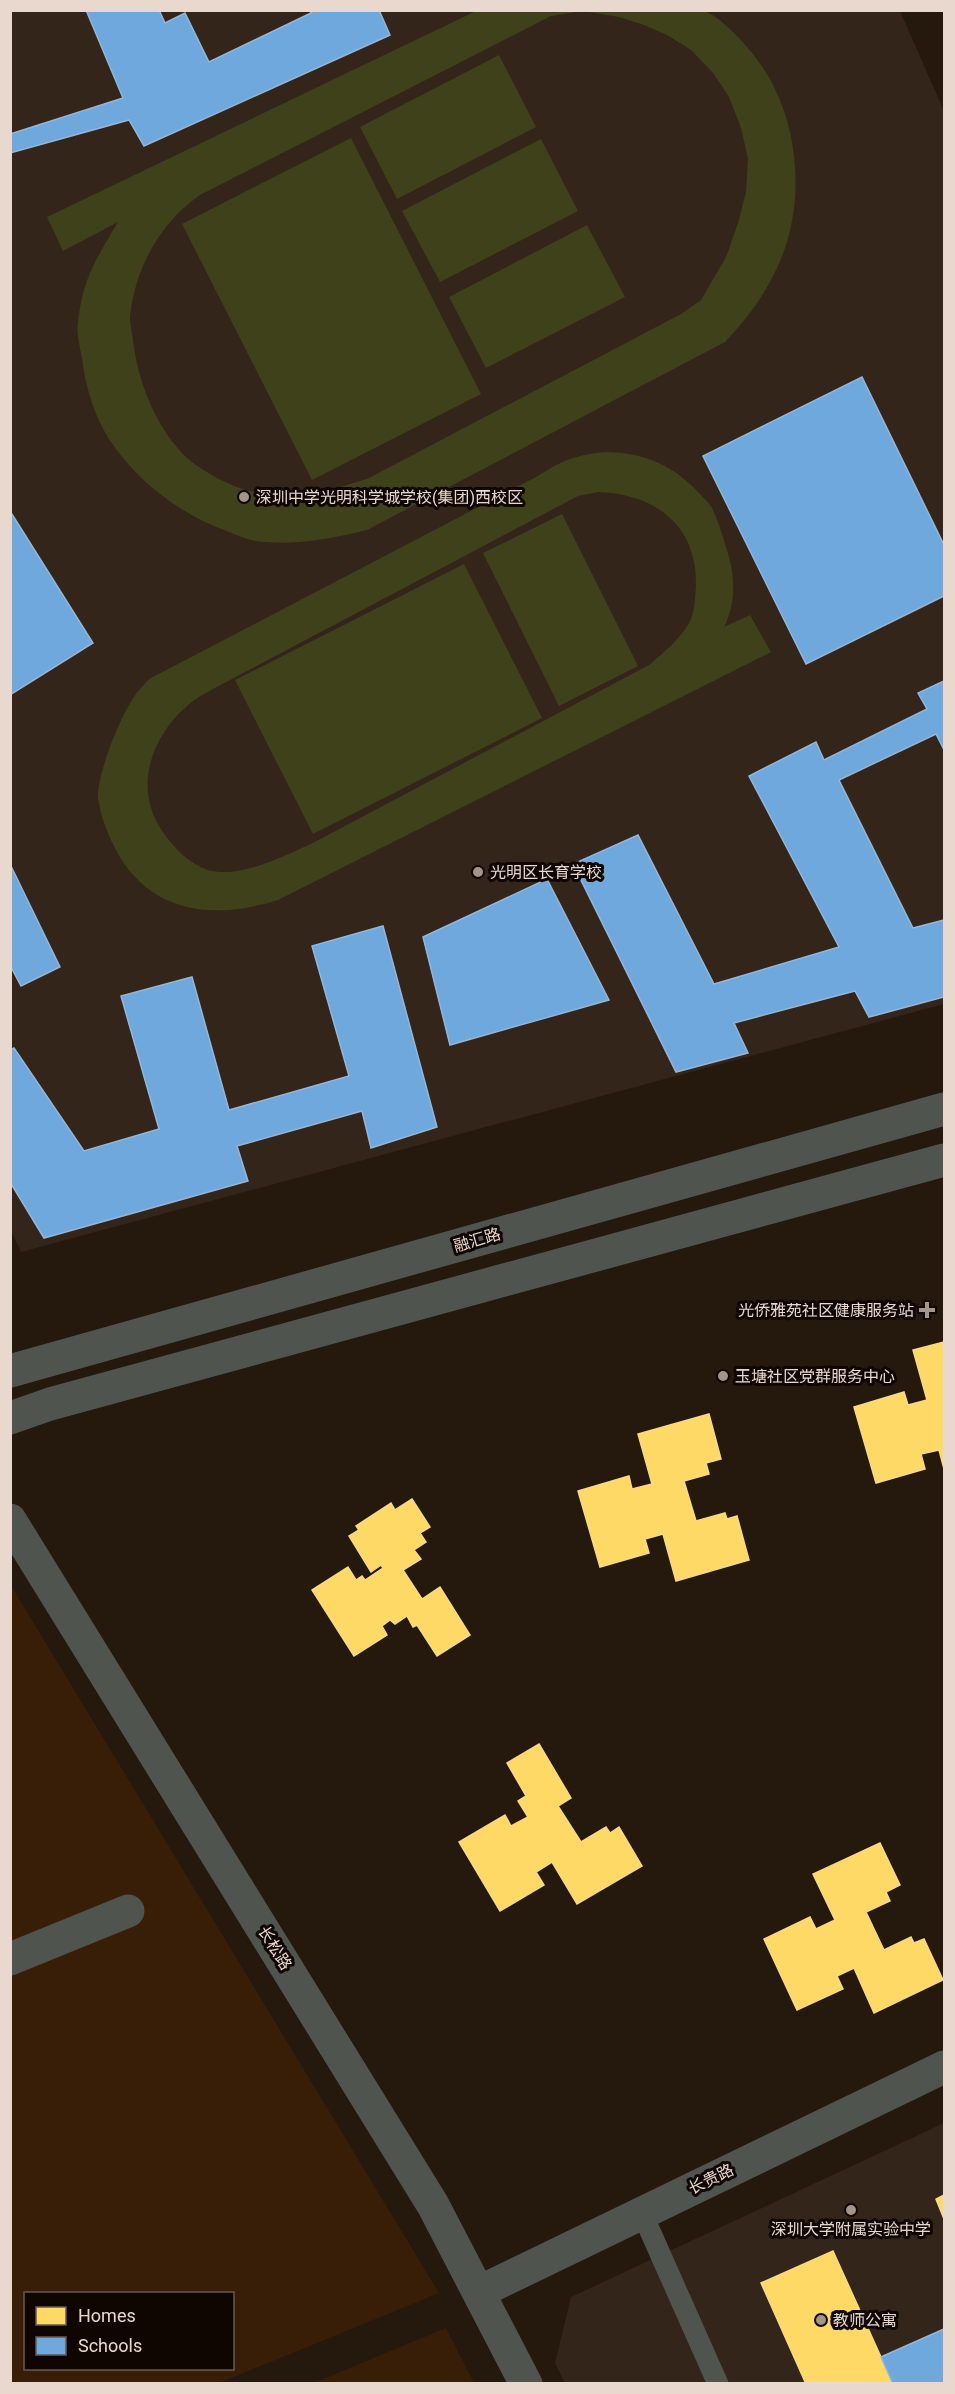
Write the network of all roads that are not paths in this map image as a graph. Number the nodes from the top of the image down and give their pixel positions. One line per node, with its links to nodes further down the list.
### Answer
1 (945, 1109): 3 (street, 融汇路)
2 (945, 1160): 4 (street)
3 (10, 1371)
4 (10, 1418)
5 (10, 1520): 10 (street, 长松路)
6 (128, 1911): 7 (street)
7 (10, 1959)
8 (945, 2067): 9 (street, 长贵路)
9 (642, 2213): 10 (street, 长贵路); 12 (lane)
10 (478, 2292): 11 (street, 长松路)
11 (526, 2384)
12 (718, 2384)

